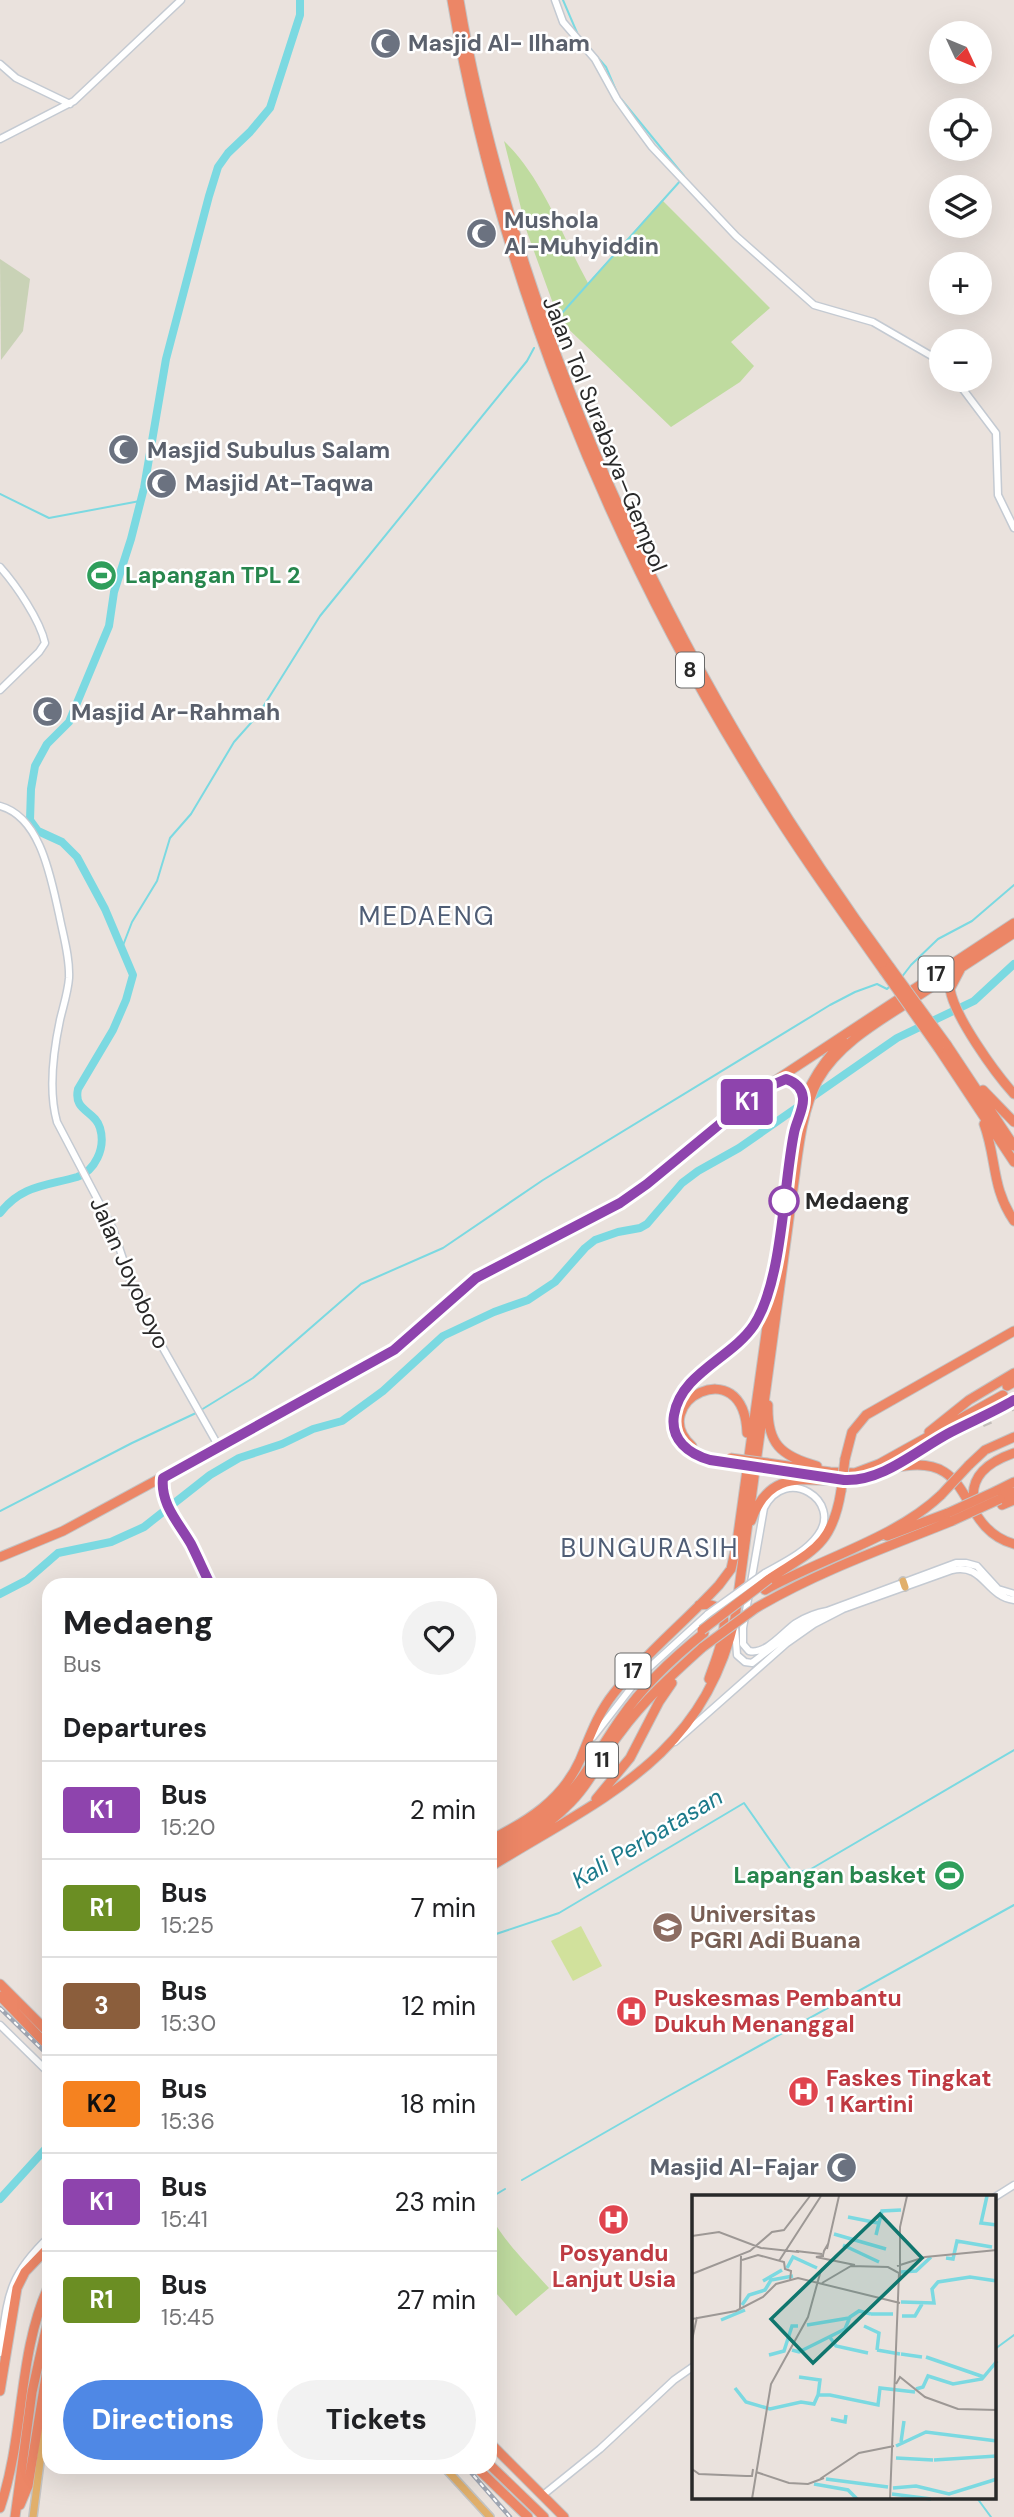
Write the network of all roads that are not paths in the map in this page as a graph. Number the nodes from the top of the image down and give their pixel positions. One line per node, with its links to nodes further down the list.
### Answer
1 (181, 0): 6 (street)
2 (452, 0): 17 (highway, Jalan Tol Surabaya–Gempol / 8)
3 (459, 0): 17 (highway, Jalan Tol Surabaya–Gempol / 8)
4 (555, 0): 8 (street)
5 (0, 64): 6 (street)
6 (69, 104): 7 (street)
7 (0, 139)
8 (929, 354)
9 (965, 392): 10 (street)
10 (1014, 528)
11 (0, 567): 12 (street)
12 (0, 690)
13 (0, 806): 41 (street, Jalan Joyoboyo)
14 (1014, 923): 19 (highway, 17)
15 (1014, 933): 16 (highway, 17)
16 (962, 966): 18 (highway, 17); 26 (highway)
17 (887, 969): 21 (highway, Jalan Tol Surabaya–Gempol / 8, bridge)
18 (880, 1021): 20 (highway); 23 (highway, 17)
19 (860, 1025): 20 (highway, 17); 25 (highway)
20 (839, 1044): 23 (highway, 17); 24 (highway)
21 (943, 1047): 22 (highway, Jalan Tol Surabaya–Gempol / 8); 28 (highway, Jalan Tol Surabaya–Gempol / 8)
22 (959, 1062): 29 (highway); 30 (highway, Jalan Tol Surabaya–Gempol / 8)
23 (825, 1065): 27 (highway, 17); 27 (highway, 17)
24 (786, 1079): 25 (highway); 27 (highway)
25 (771, 1085): 41 (highway)
26 (1014, 1094)
27 (804, 1103): 33 (highway, 17); 36 (highway, 17)
28 (979, 1108): 31 (highway, Jalan Tol Surabaya–Gempol / 8); 32 (highway)
29 (1014, 1122)
30 (1014, 1146)
31 (1014, 1162)
32 (1014, 1221)
33 (773, 1275): 43 (highway, 17); 44 (highway)
34 (1014, 1331): 59 (highway, bridge)
35 (1014, 1373): 40 (highway)
36 (766, 1388): 46 (highway); 55 (highway, 17)
37 (1008, 1393): 39 (highway); 39 (highway); 40 (highway)
38 (1014, 1437): 57 (highway, bridge)
39 (937, 1439): 47 (highway)
40 (917, 1443): 46 (highway)
41 (219, 1447): 58 (highway)
42 (1014, 1453): 54 (highway)
43 (748, 1456): 44 (highway); 63 (highway, 17)
44 (729, 1460): 45 (highway, bridge)
45 (766, 1466): 46 (highway); 48 (highway)
46 (863, 1470)
47 (886, 1470): 48 (highway); 54 (highway)
48 (844, 1480): 55 (highway)
49 (1014, 1482): 51 (highway, 11)
50 (1014, 1492): 51 (highway, 11)
51 (999, 1498): 52 (highway); 53 (highway, 11, bridge)
52 (1014, 1500)
53 (953, 1518): 57 (highway, 11); 67 (highway, 11, bridge)
54 (979, 1519): 56 (highway)
55 (746, 1538): 65 (highway, 17)
56 (1014, 1544)
57 (846, 1551): 66 (highway, 11, bridge)
58 (0, 1557)
59 (767, 1576): 64 (street); 66 (highway, bridge); 71 (street, bridge)
60 (904, 1584): 61 (street); 62 (street); 64 (street); 70 (street)
61 (1014, 1594)
62 (1014, 1600)
63 (699, 1605): 69 (highway); 71 (highway, 17)
64 (827, 1611): 65 (street)
65 (735, 1618): 69 (highway, 17)
66 (703, 1631): 68 (highway, 11)
67 (695, 1654): 73 (highway); 76 (highway, 11)
68 (668, 1665): 72 (highway); 75 (highway, 11)
69 (701, 1703): 70 (highway, 17)
70 (666, 1749): 73 (highway, 17)
71 (584, 1750): 72 (highway, 17)
72 (544, 1807): 74 (highway, 17)
73 (562, 1823): 77 (highway, 17)
74 (497, 1838)
75 (497, 1846)
76 (497, 1854)
77 (497, 1863)
78 (0, 1984): 81 (highway)
79 (0, 1996): 82 (highway)
80 (0, 2025): 83 (street)
81 (42, 2026)
82 (42, 2040)
83 (42, 2066)
84 (1014, 2186): 85 (street)
85 (996, 2196)
86 (42, 2244): 90 (street)
87 (42, 2254): 92 (highway)
88 (42, 2302): 100 (highway)
89 (42, 2346): 101 (highway)
90 (0, 2353)
91 (692, 2368): 99 (street)
92 (0, 2391)
93 (42, 2401): 101 (highway)
94 (42, 2446): 102 (main road)
95 (497, 2450): 99 (highway)
96 (497, 2472): 105 (highway)
97 (450, 2474): 103 (main road)
98 (483, 2474): 104 (highway)
99 (543, 2495): 106 (highway)
100 (0, 2508)
101 (16, 2513)
102 (33, 2517)
103 (489, 2517)
104 (528, 2517)
105 (544, 2517)
106 (564, 2517)

